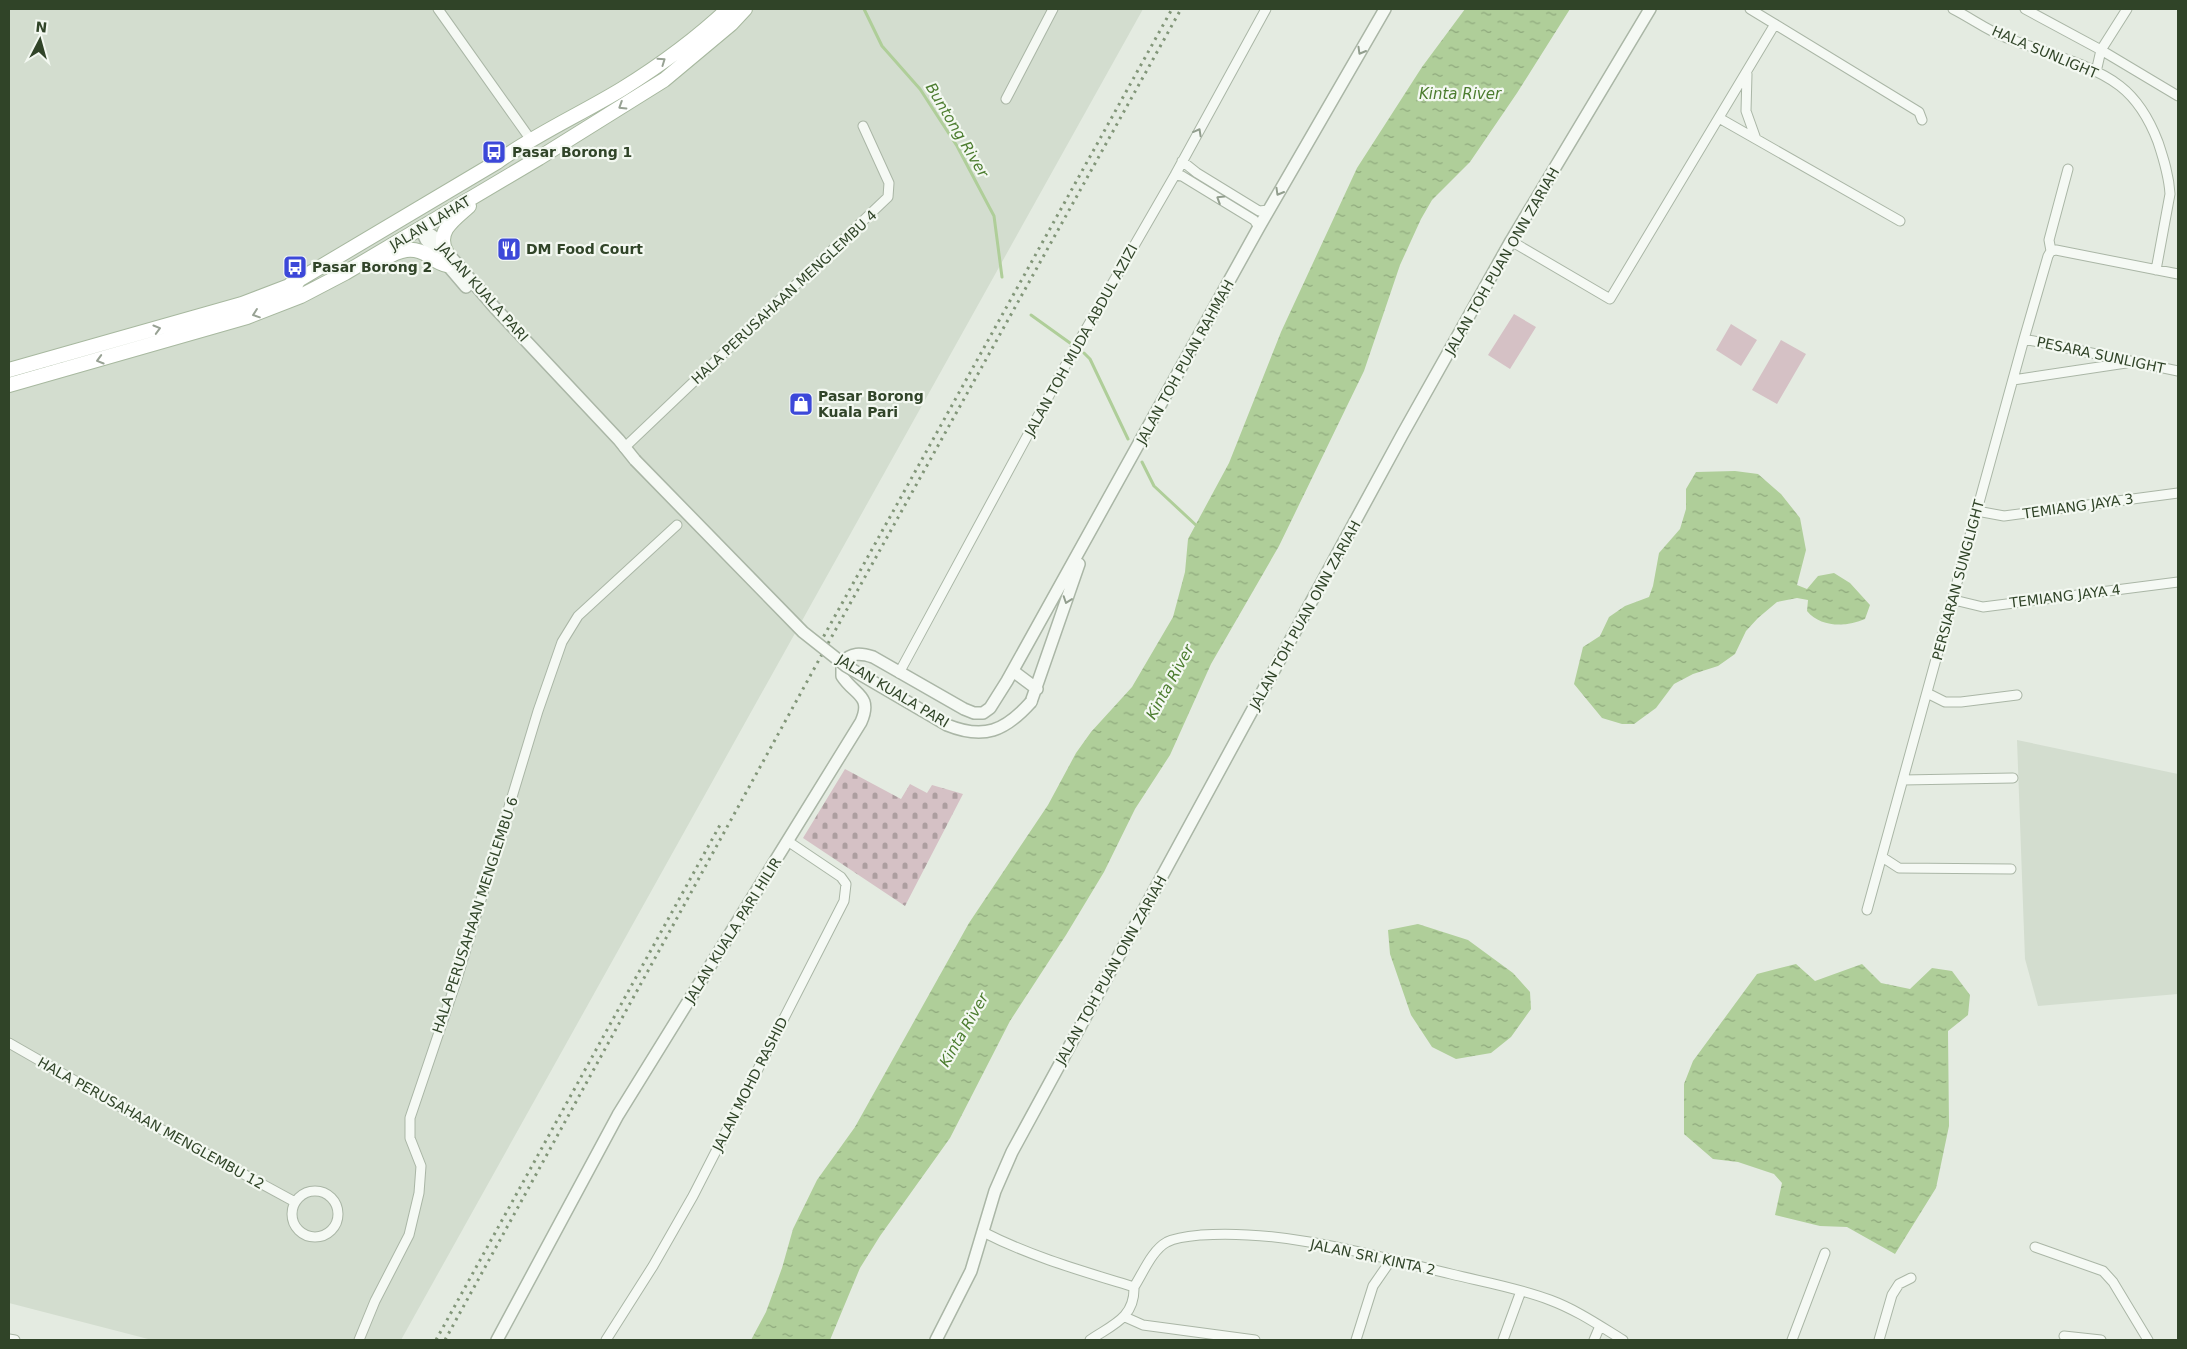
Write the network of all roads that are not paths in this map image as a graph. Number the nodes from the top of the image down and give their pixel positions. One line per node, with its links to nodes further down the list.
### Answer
1 (438, 9): 22 (street)
2 (728, 9): 22 (main road, one-way to 2)
3 (745, 9): 28 (main road, JALAN LAHAT, one-way to 28)
4 (1053, 9): 17 (street)
5 (1266, 9): 23 (street, JALAN TOH MUDA ABDUL AZIZI, one-way to 5)
6 (1385, 9): 29 (street, JALAN TOH PUAN RAHMAH, one-way to 29)
7 (1650, 9): 33 (street, JALAN TOH PUAN ONN ZARIAH)
8 (1750, 9): 12 (street)
9 (1953, 9): 15 (street, HALA SUNLIGHT)
10 (2025, 9): 13 (street)
11 (2127, 9): 13 (street)
12 (1775, 24): 14 (street); 19 (street)
13 (2101, 50): 15 (street); 16 (street)
14 (1748, 69): 18 (street); 21 (street)
15 (2096, 72): 36 (street, HALA SUNLIGHT)
16 (2178, 96)
17 (1006, 99)
18 (1719, 118): 21 (street); 33 (street)
19 (1922, 120)
20 (863, 126): 46 (street, HALA PERUSAHAAN MENGLEMBU 4)
21 (1756, 139): 30 (street)
22 (531, 140): 32 (main road); 38 (main road)
23 (1182, 161): 25 (street); 26 (street, JALAN TOH MUDA ABDUL AZIZI)
24 (2068, 169): 34 (street, PERSIARAN SUNGLIGHT)
25 (1197, 174): 27 (street); 29 (street)
26 (1175, 175): 27 (street); 54 (street, JALAN TOH MUDA ABDUL AZIZI)
27 (1191, 182): 31 (street, one-way to 27)
28 (481, 192): 32 (main road, JALAN LAHAT); 35 (main road)
29 (1268, 210): 31 (street, JALAN TOH PUAN RAHMAH)
30 (1900, 221)
31 (1259, 227): 50 (street, JALAN TOH PUAN RAHMAH)
32 (421, 228): 35 (street, JALAN KUALA PARI); 38 (main road); 39 (main road, JALAN LAHAT)
33 (1511, 241): 67 (street, JALAN TOH PUAN ONN ZARIAH)
34 (2051, 251): 36 (street); 40 (street, PERSIARAN SUNGLIGHT)
35 (446, 258): 39 (main road); 46 (street, JALAN KUALA PARI)
36 (2156, 270): 37 (street)
37 (2178, 274)
38 (290, 286): 42 (main road, one-way to 38)
39 (302, 296): 45 (main road, JALAN LAHAT, one-way to 45)
40 (2024, 339): 41 (street, PESARA SUNLIGHT); 44 (street, PERSIARAN SUNGLIGHT)
41 (2133, 362): 43 (street, PESARA SUNLIGHT); 44 (street)
42 (9, 370)
43 (2178, 371)
44 (2013, 380): 48 (street, PERSIARAN SUNGLIGHT)
45 (9, 385)
46 (624, 448): 55 (street, JALAN KUALA PARI, bridge)
47 (2178, 493): 48 (street, TEMIANG JAYA 3)
48 (1977, 511): 52 (street, PERSIARAN SUNGLIGHT)
49 (676, 525): 80 (street, HALA PERUSAHAAN MENGLEMBU 6)
50 (1088, 538): 53 (street, JALAN TOH PUAN RAHMAH); 55 (street, JALAN KUALA PARI, one-way to 55)
51 (2178, 582): 52 (street, TEMIANG JAYA 4)
52 (1954, 600): 56 (street, PERSIARAN SUNGLIGHT)
53 (1013, 671): 55 (street); 58 (street, JALAN TOH PUAN RAHMAH)
54 (899, 673): 58 (street, JALAN KUALA PARI HILIR); 61 (street, JALAN KUALA PARI HILIR)
55 (1036, 689)
56 (1927, 693): 57 (street); 60 (street, PERSIARAN SUNGLIGHT)
57 (2017, 694)
58 (983, 712)
59 (2013, 778): 60 (street)
60 (1903, 780): 62 (street, PERSIARAN SUNGLIGHT)
61 (788, 842): 81 (street, JALAN KUALA PARI HILIR); 82 (street, JALAN MOHD RASHID)
62 (1882, 858): 63 (street); 64 (street, PERSIARAN SUNGLIGHT)
63 (2011, 869)
64 (1867, 910)
65 (9, 1043): 66 (street, HALA PERUSAHAAN MENGLEMBU 12)
66 (295, 1202): 66 (street)
67 (983, 1232): 72 (street); 83 (street, JALAN TOH PUAN ONN ZARIAH)
68 (2035, 1247): 93 (street)
69 (1825, 1253): 90 (street)
70 (1391, 1260): 72 (street, JALAN SRI KINTA 2); 73 (street, JALAN SRI KINTA 2); 86 (street)
71 (1911, 1278): 91 (street)
72 (1134, 1287): 74 (street, JALAN SRI KINTA 2)
73 (1521, 1291): 75 (street, JALAN SRI KINTA 2); 87 (street)
74 (1125, 1317): 76 (street); 84 (street)
75 (1600, 1326): 88 (street); 89 (street, JALAN SRI KINTA 2)
76 (1179, 1336): 85 (street)
77 (2064, 1336): 92 (street)
78 (9, 1339): 79 (street)
79 (15, 1340)
80 (359, 1340)
81 (497, 1340)
82 (606, 1340)
83 (936, 1340)
84 (1090, 1340)
85 (1254, 1340)
86 (1356, 1340)
87 (1504, 1340)
88 (1594, 1340)
89 (1623, 1340)
90 (1792, 1340)
91 (1879, 1340)
92 (2101, 1340)
93 (2148, 1340)

